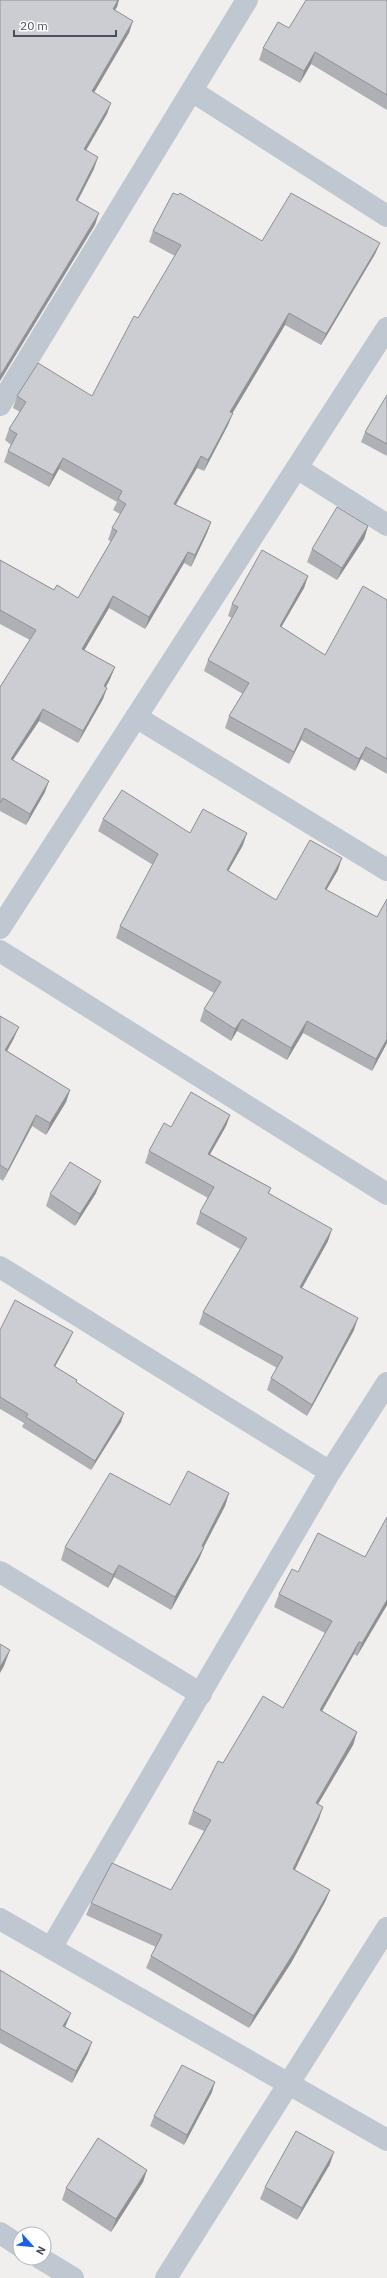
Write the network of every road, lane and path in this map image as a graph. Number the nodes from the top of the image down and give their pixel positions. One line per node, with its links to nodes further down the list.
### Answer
1 (247, 0): 2 (street)
2 (192, 91): 3 (street); 5 (street)
3 (387, 216)
4 (387, 328): 6 (street)
5 (0, 405)
6 (297, 468): 7 (street); 8 (street)
7 (387, 525)
8 (136, 717): 9 (street); 10 (street)
9 (387, 870)
10 (0, 928)
11 (0, 951): 12 (street)
12 (387, 1194)
13 (0, 1267): 15 (street)
14 (387, 1383): 15 (street)
15 (330, 1472): 17 (street)
16 (0, 1572): 17 (street)
17 (201, 1694): 20 (street)
18 (0, 1919): 20 (street)
19 (387, 1928): 21 (street)
20 (51, 1948): 21 (street)
21 (289, 2084): 22 (street); 27 (street)
22 (387, 2140)
23 (0, 2233): 24 (street)
24 (12, 2241)
25 (52, 2265): 26 (street)
26 (73, 2278)
27 (166, 2278)

